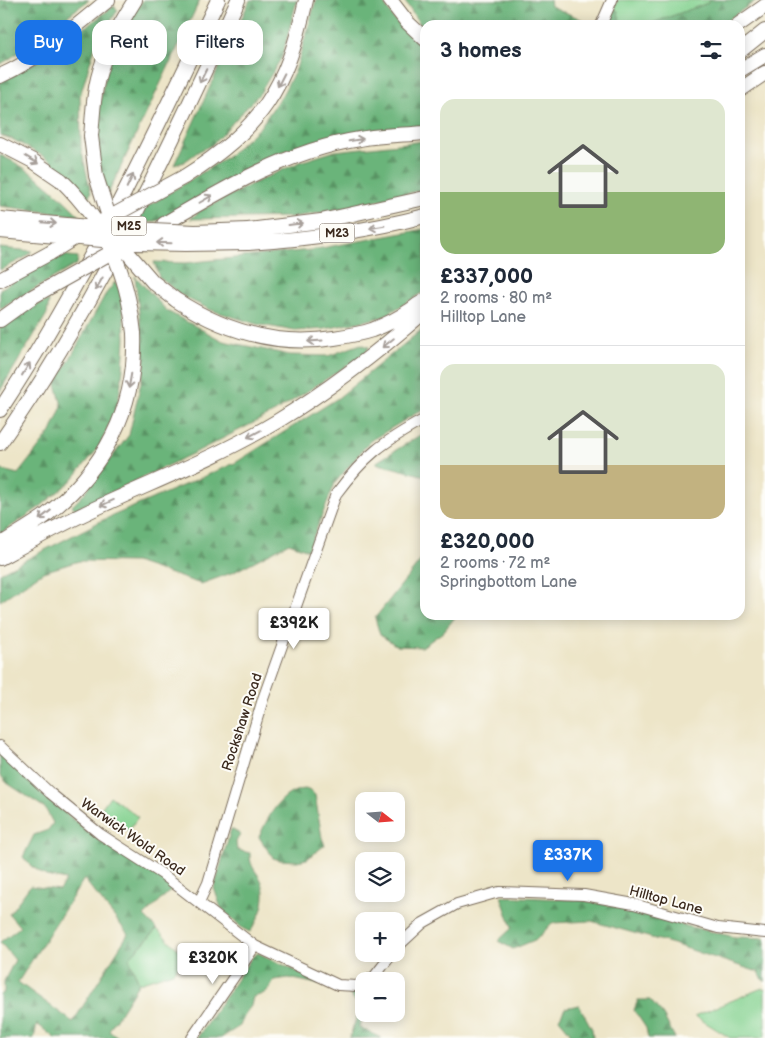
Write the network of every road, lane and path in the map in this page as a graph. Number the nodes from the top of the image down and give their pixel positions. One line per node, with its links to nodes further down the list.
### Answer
1 (108, 0): 17 (highway)
2 (135, 0): 27 (highway, one-way to 2, bridge)
3 (218, 0): 30 (highway, M25, one-way to 3)
4 (238, 0): 32 (highway, M25, one-way to 32)
5 (306, 0): 26 (highway, one-way to 26, bridge)
6 (390, 0): 12 (highway)
7 (612, 0): 9 (street)
8 (765, 6): 10 (highway)
9 (603, 20)
10 (745, 20)
11 (765, 31): 13 (highway)
12 (420, 34)
13 (745, 47)
14 (765, 55): 15 (highway)
15 (745, 67)
16 (765, 73): 18 (highway)
17 (0, 76)
18 (745, 87)
19 (420, 133): 29 (highway, one-way to 19, bridge)
20 (0, 144): 33 (highway, one-way to 33, bridge)
21 (420, 199): 25 (highway, M23, one-way to 21)
22 (420, 217): 25 (highway, M23, one-way to 25)
23 (0, 219): 25 (highway, M23, one-way to 25, bridge)
24 (0, 232): 25 (highway, M23, one-way to 24, bridge)
25 (248, 236)
26 (0, 280)
27 (420, 304)
28 (420, 315): 34 (highway, one-way to 34)
29 (0, 320)
30 (0, 410)
31 (420, 422): 36 (street, Rockshaw Road)
32 (0, 442)
33 (0, 545)
34 (0, 558)
35 (0, 746): 36 (street, Warwick Wold Road)
36 (199, 902): 39 (street, Warwick Wold Road)
37 (765, 933): 38 (street, Hilltop Lane)
38 (405, 940)
39 (255, 946): 42 (street); 43 (street)
40 (386, 962): 41 (street)
41 (378, 972)
42 (355, 986)
43 (192, 1038)

